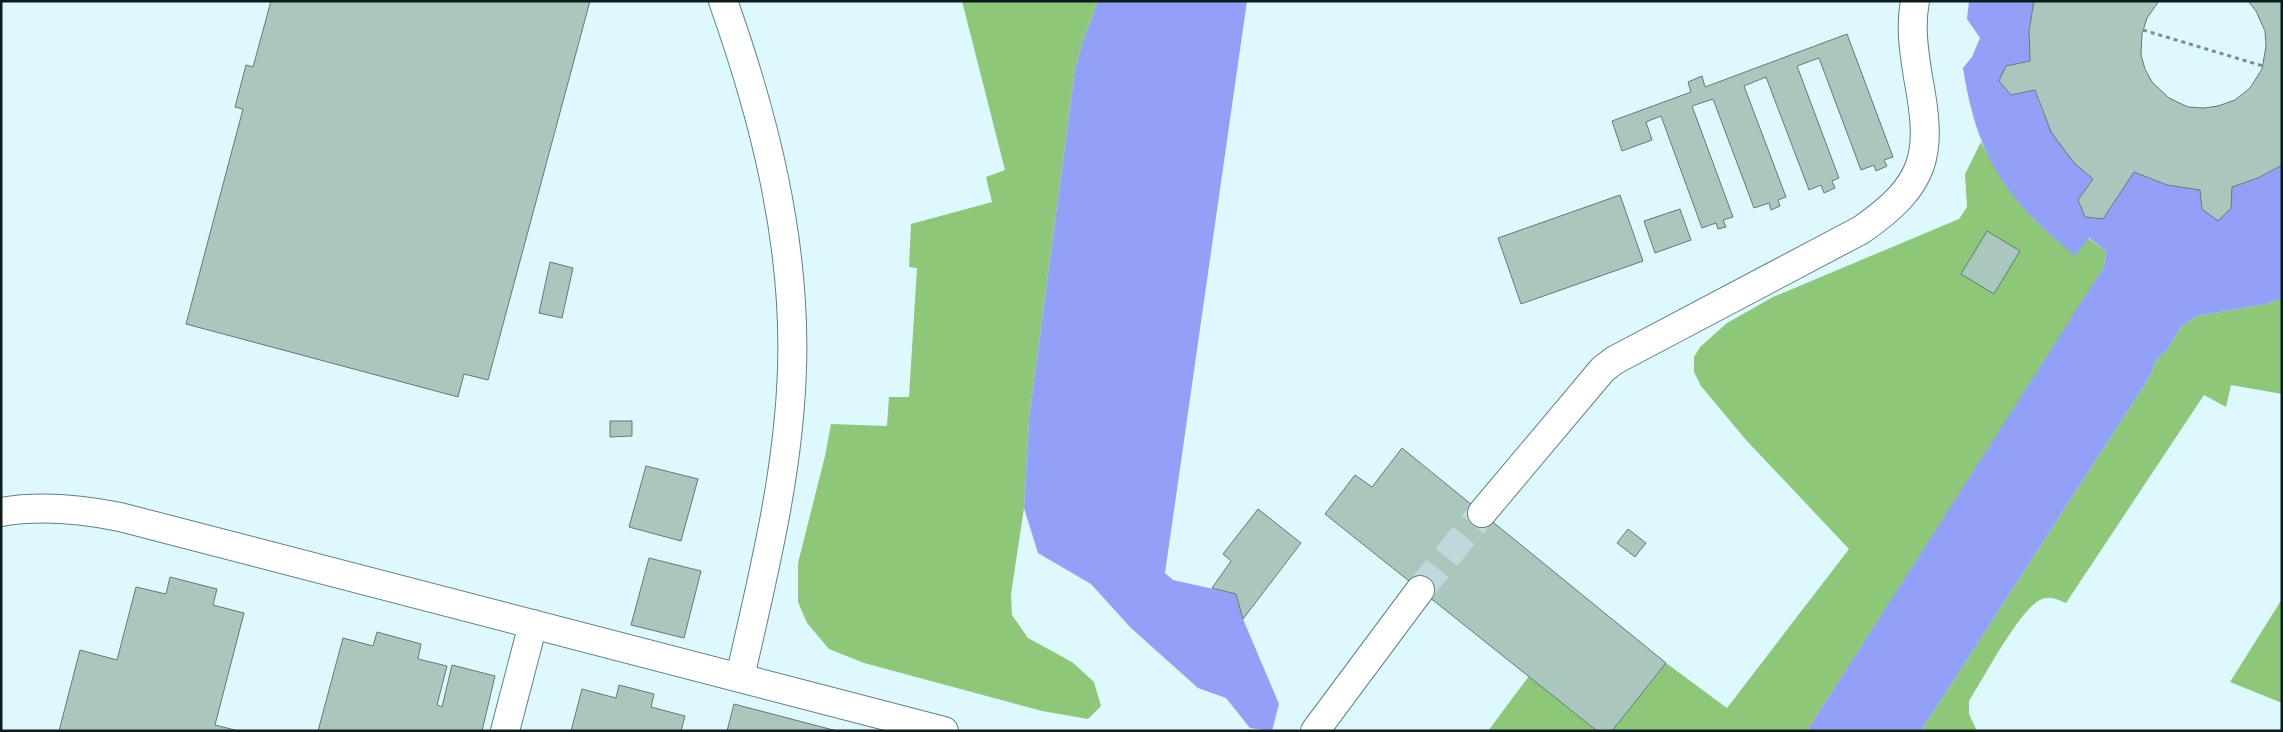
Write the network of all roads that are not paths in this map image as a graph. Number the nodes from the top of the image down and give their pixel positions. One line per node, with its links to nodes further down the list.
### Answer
1 (724, 1): 7 (lane)
2 (1915, 1): 4 (lane)
3 (1, 512): 6 (lane)
4 (1482, 512)
5 (1420, 590): 10 (lane)
6 (533, 624): 7 (lane); 8 (lane)
7 (740, 678): 9 (lane)
8 (505, 731)
9 (944, 731)
10 (1315, 731)

